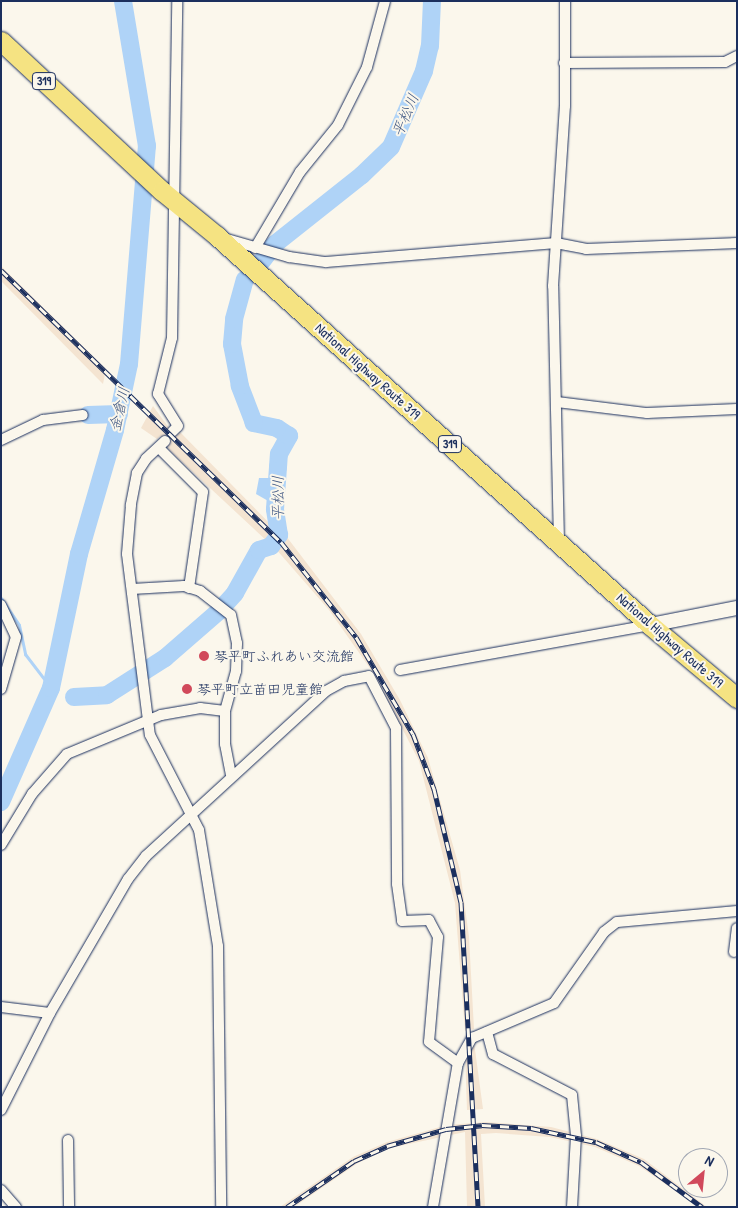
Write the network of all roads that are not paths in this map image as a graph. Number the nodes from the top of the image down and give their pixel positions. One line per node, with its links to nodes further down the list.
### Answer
1 (177, 1): 7 (street)
2 (385, 1): 11 (street)
3 (565, 1): 6 (street)
4 (1, 41): 7 (highway, National Highway Route 319 / 319)
5 (737, 56): 6 (street)
6 (564, 63): 9 (street)
7 (168, 197): 8 (highway, National Highway Route 319 / 319); 15 (street)
8 (216, 236): 11 (street); 17 (highway, National Highway Route 319 / 319)
9 (556, 243): 10 (street); 11 (street); 12 (street)
10 (737, 243)
11 (255, 248)
12 (557, 402): 13 (street); 17 (street)
13 (737, 409)
14 (84, 415): 16 (street)
15 (172, 432)
16 (1, 440)
17 (559, 542): 22 (highway, National Highway Route 319 / 319)
18 (189, 588): 19 (street); 19 (street); 26 (street)
19 (132, 589): 27 (street)
20 (1, 605): 24 (street)
21 (737, 608): 22 (street)
22 (650, 625): 23 (street); 25 (highway, National Highway Route 319 / 319)
23 (400, 670)
24 (1, 689)
25 (737, 698)
26 (225, 711): 27 (street); 28 (street)
27 (149, 718): 29 (street); 30 (street)
28 (231, 774): 29 (street); 37 (street)
29 (191, 812): 35 (street); 43 (street)
30 (1, 845)
31 (737, 911): 36 (street)
32 (737, 928): 33 (street)
33 (734, 952)
34 (1, 1007): 35 (street)
35 (50, 1013): 38 (street)
36 (487, 1032): 37 (street); 45 (street)
37 (458, 1062): 44 (street)
38 (1, 1110)
39 (68, 1140): 42 (street)
40 (1, 1190): 41 (street)
41 (16, 1207)
42 (69, 1207)
43 (221, 1207)
44 (433, 1207)
45 (572, 1207)

